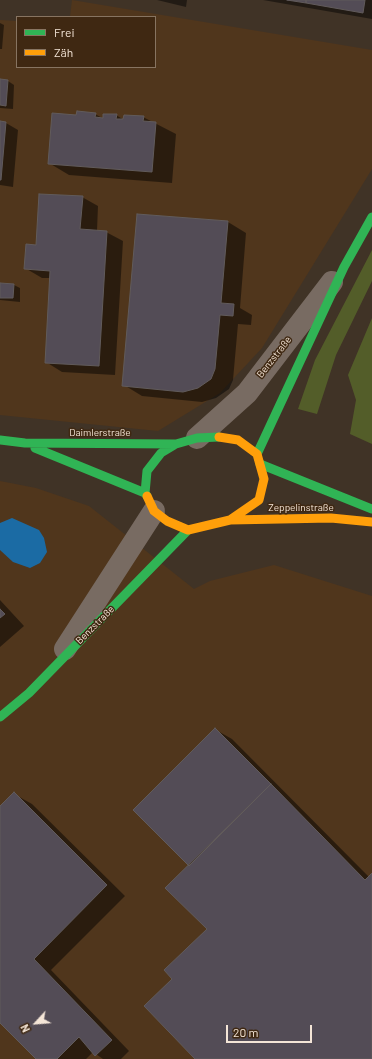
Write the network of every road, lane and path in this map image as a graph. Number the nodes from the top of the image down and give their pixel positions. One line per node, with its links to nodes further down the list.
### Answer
1 (372, 217): 2 (main road, Benzstraße)
2 (344, 267): 3 (street, Benzstraße); 7 (main road, Benzstraße)
3 (196, 438): 6 (main road); 7 (main road)
4 (0, 440): 5 (main road, Daimlerstraße)
5 (25, 444): 6 (main road, Daimlerstraße); 9 (main road, Daimlerstraße)
6 (176, 444): 9 (main road)
7 (257, 454): 8 (main road)
8 (260, 464): 10 (main road, Zeppelinstraße); 11 (main road)
9 (150, 502): 13 (main road); 14 (street, Benzstraße)
10 (372, 509)
11 (230, 520): 12 (main road, Zeppelinstraße); 13 (main road)
12 (372, 522)
13 (188, 530): 14 (main road, Benzstraße)
14 (52, 668): 15 (main road, Benzstraße)
15 (0, 717)

